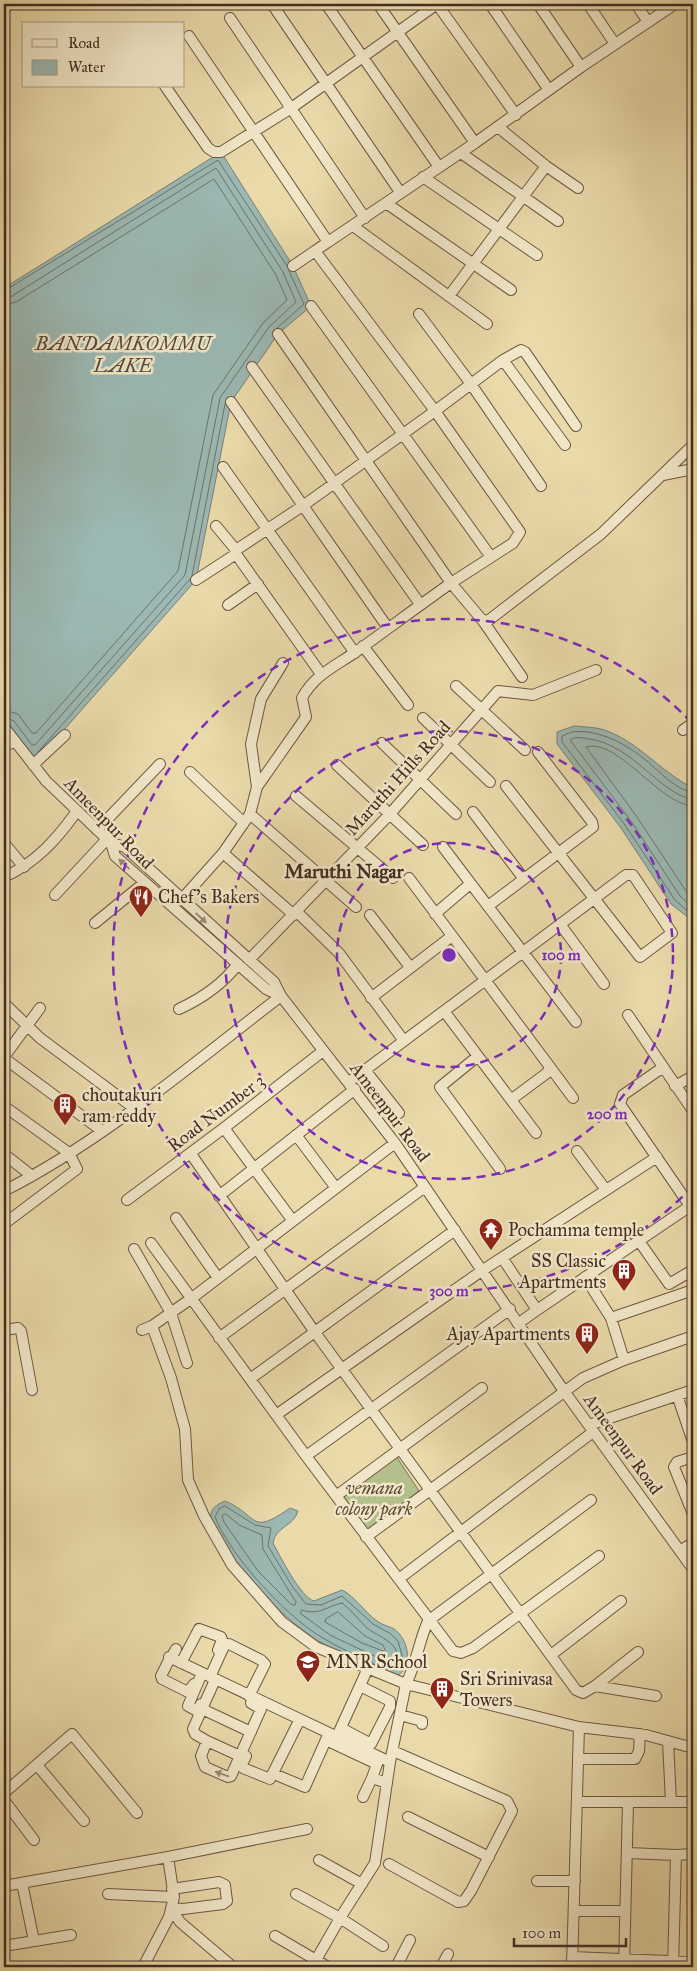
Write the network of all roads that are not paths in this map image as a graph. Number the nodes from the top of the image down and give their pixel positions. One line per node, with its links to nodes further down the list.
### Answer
1 (272, 4): 17 (street)
2 (326, 4): 15 (street)
3 (378, 4): 12 (street)
4 (437, 4): 12 (street); 21 (street)
5 (490, 4): 19 (street)
6 (538, 4): 16 (street)
7 (588, 4): 14 (street)
8 (636, 4): 11 (street)
9 (675, 4): 11 (street)
10 (230, 18): 20 (street)
11 (648, 22): 14 (street)
12 (397, 32): 15 (street); 24 (street)
13 (189, 36): 23 (street)
14 (616, 44): 16 (street)
15 (363, 58): 17 (street); 27 (street)
16 (581, 67): 19 (street)
17 (326, 83): 20 (street); 30 (street)
18 (166, 88): 23 (street)
19 (549, 90): 21 (street)
20 (290, 108): 23 (street); 33 (street)
21 (516, 115): 22 (street)
22 (498, 127): 24 (street); 26 (street)
23 (253, 132): 37 (street)
24 (475, 143): 25 (street)
25 (461, 153): 27 (street); 31 (street)
26 (546, 166): 29 (street); 31 (street)
27 (439, 167): 28 (street)
28 (424, 177): 30 (street); 36 (street)
29 (578, 188)
30 (400, 192): 32 (street)
31 (523, 197): 34 (street); 36 (street)
32 (386, 203): 33 (street); 40 (street)
33 (365, 218): 35 (street)
34 (558, 221)
35 (353, 226): 37 (street); 43 (street)
36 (498, 230): 39 (street); 40 (street)
37 (328, 242): 38 (street)
38 (315, 251): 41 (street); 52 (street)
39 (537, 255)
40 (473, 263): 42 (street); 43 (street)
41 (293, 266)
42 (512, 290)
43 (449, 296): 46 (street)
44 (311, 306): 54 (street)
45 (419, 314): 50 (street)
46 (488, 324)
47 (278, 334): 57 (street)
48 (503, 360): 50 (street); 53 (street); 55 (street)
49 (252, 367): 61 (street)
50 (471, 384): 52 (street); 62 (street)
51 (231, 402): 63 (street)
52 (435, 411): 54 (street); 67 (street)
53 (576, 426)
54 (403, 434): 57 (street); 67 (street)
55 (565, 445)
56 (693, 445): 60 (street)
57 (366, 460): 61 (street); 69 (street)
58 (223, 467): 65 (street)
59 (693, 469): 60 (street)
60 (662, 475): 73 (street)
61 (335, 483): 63 (street); 71 (street)
62 (541, 486)
63 (304, 505): 65 (street); 74 (street)
64 (216, 526): 66 (street)
65 (268, 528): 66 (street); 75 (street)
66 (236, 552): 68 (street); 70 (street)
67 (491, 557): 69 (street)
68 (196, 580)
69 (452, 582): 71 (street); 73 (street)
70 (258, 584): 72 (street); 78 (street)
71 (420, 604): 74 (street)
72 (228, 605)
73 (483, 620): 79 (street)
74 (388, 628): 75 (street)
75 (359, 649): 78 (street); 81 (street)
76 (283, 663): 101 (street)
77 (596, 670): 82 (street, Maruthi Hills Road)
78 (321, 674): 101 (street)
79 (522, 677)
80 (456, 686): 82 (street)
81 (408, 705)
82 (480, 709): 90 (street, Maruthi Hills Road); 92 (street)
83 (423, 718): 90 (street)
84 (693, 723): 86 (street)
85 (4, 727): 88 (street, Ameenpur Road)
86 (683, 730)
87 (65, 735): 95 (street)
88 (14, 742): 91 (street); 95 (street, Ameenpur Road)
89 (382, 743): 98 (street)
90 (451, 743): 98 (street, Maruthi Hills Road); 99 (street)
91 (4, 746)
92 (525, 750)
93 (538, 752): 116 (street)
94 (160, 764): 109 (street)
95 (33, 765): 103 (street, Ameenpur Road)
96 (337, 765): 107 (street)
97 (190, 772): 108 (street)
98 (420, 778): 106 (street); 107 (street, Maruthi Hills Road)
99 (490, 782)
100 (506, 786): 116 (street)
101 (257, 787): 105 (street)
102 (296, 796): 114 (street)
103 (77, 811): 109 (street, Ameenpur Road); 117 (street)
104 (473, 812): 122 (street)
105 (250, 814): 108 (street); 123 (street)
106 (456, 814)
107 (389, 815): 112 (street); 114 (street, Maruthi Hills Road)
108 (244, 823): 115 (street)
109 (97, 830): 110 (street, Ameenpur Road)
110 (109, 841): 121 (street); 125 (street, Ameenpur Road, one-way to 110); 126 (street)
111 (4, 843): 117 (street)
112 (423, 845)
113 (443, 847): 124 (street)
114 (357, 848): 119 (street); 123 (street, Maruthi Hills Road)
115 (223, 853): 128 (street); 131 (street)
116 (559, 854): 122 (street); 127 (street)
117 (24, 867): 118 (street)
118 (4, 876)
119 (393, 878)
120 (409, 878): 132 (street)
121 (158, 879): 125 (street); 128 (street)
122 (524, 879): 129 (street)
123 (326, 880): 130 (street); 131 (street, Maruthi Hills Road)
124 (470, 884): 129 (street); 132 (street)
125 (147, 885): 134 (street); 139 (street, Ameenpur Road)
126 (55, 895)
127 (594, 898): 127 (street); 135 (street)
128 (182, 900): 138 (street, one-way to 138)
129 (488, 906): 137 (street)
130 (356, 907)
131 (295, 914): 138 (street, Maruthi Hills Road); 144 (street)
132 (435, 914): 136 (street)
133 (370, 915): 140 (street)
134 (95, 923)
135 (560, 924): 137 (street); 142 (street)
136 (452, 936): 140 (street); 141 (street)
137 (524, 952): 141 (street); 150 (street)
138 (249, 960): 143 (street)
139 (238, 964): 143 (street, Ameenpur Road); 147 (street)
140 (410, 967): 144 (street)
141 (485, 981): 148 (street); 156 (street)
142 (604, 984)
143 (281, 996): 153 (street, Ameenpur Road); 165 (street)
144 (371, 998): 152 (street)
145 (4, 1003): 151 (street)
146 (40, 1008): 151 (street)
147 (179, 1009)
148 (444, 1011): 152 (street); 154 (street)
149 (628, 1016): 157 (street)
150 (576, 1022)
151 (26, 1028): 155 (street); 165 (street)
152 (404, 1041): 158 (street)
153 (323, 1051): 160 (street, Ameenpur Road); 168 (street, Road Number 3)
154 (478, 1056): 163 (street); 179 (street)
155 (4, 1058): 169 (street)
156 (550, 1067): 162 (street); 163 (street)
157 (662, 1068): 161 (street); 177 (street)
158 (365, 1070): 160 (street); 167 (street)
159 (693, 1076): 161 (street)
160 (352, 1085): 171 (street); 172 (street, Ameenpur Road)
161 (675, 1086): 166 (street)
162 (573, 1098)
163 (512, 1099): 170 (street)
164 (4, 1106): 174 (street)
165 (134, 1108): 169 (street)
166 (693, 1111)
167 (399, 1113)
168 (224, 1128): 176 (street, Road Number 3); 178 (street)
169 (102, 1131): 174 (street)
170 (536, 1134)
171 (296, 1135): 178 (street); 182 (street)
172 (395, 1144): 181 (street, Ameenpur Road); 182 (street)
173 (577, 1151): 184 (street)
174 (69, 1153): 180 (street); 190 (street)
175 (4, 1154): 180 (street)
176 (190, 1154): 185 (street); 186 (street, Road Number 3)
177 (656, 1157): 184 (street); 187 (street)
178 (254, 1169): 185 (street); 189 (street)
179 (500, 1169)
180 (32, 1176): 183 (street)
181 (425, 1187): 191 (street, Ameenpur Road); 201 (street)
182 (336, 1188): 189 (street)
183 (4, 1190)
184 (606, 1190): 196 (street)
185 (219, 1196): 194 (street)
186 (127, 1200)
187 (692, 1205): 192 (street)
188 (176, 1218): 200 (street)
189 (293, 1221): 194 (street)
190 (4, 1224)
191 (455, 1230): 197 (street, Ameenpur Road); 212 (street)
192 (639, 1241): 198 (street); 199 (street)
193 (151, 1243): 203 (street)
194 (255, 1248): 200 (street); 201 (street)
195 (134, 1249): 206 (street)
196 (503, 1259): 197 (street); 205 (street)
197 (484, 1270): 204 (street, Ameenpur Road); 217 (street)
198 (693, 1270)
199 (585, 1277): 205 (street); 207 (street)
200 (218, 1278): 203 (street)
201 (285, 1289): 212 (street); 214 (street)
202 (693, 1290): 207 (street)
203 (192, 1298): 206 (street); 214 (street)
204 (510, 1309): 208 (street, Ameenpur Road); 224 (street)
205 (537, 1310): 208 (street)
206 (171, 1312): 209 (street); 216 (street)
207 (611, 1318): 215 (street)
208 (519, 1322): 221 (street, Ameenpur Road)
209 (152, 1326): 211 (street); 250 (street)
210 (4, 1330): 220 (street)
211 (142, 1330)
212 (314, 1331): 217 (street); 218 (street)
213 (693, 1336): 215 (street)
214 (219, 1338): 218 (street)
215 (624, 1360): 221 (street)
216 (188, 1363)
217 (342, 1368): 224 (street); 225 (street)
218 (250, 1379): 225 (street)
219 (482, 1388): 228 (street)
220 (32, 1390)
221 (564, 1390): 226 (street, Ameenpur Road); 231 (street)
222 (693, 1390): 223 (street)
223 (677, 1395): 226 (street); 227 (street)
224 (372, 1410): 228 (street); 229 (street)
225 (276, 1415): 229 (street)
226 (591, 1428): 235 (street); 238 (street, Ameenpur Road)
227 (693, 1442)
228 (400, 1449): 231 (street); 232 (street)
229 (306, 1456): 232 (street)
230 (693, 1457): 234 (street)
231 (430, 1491): 235 (street); 236 (street)
232 (336, 1496): 236 (street)
233 (591, 1500): 241 (street)
234 (693, 1514)
235 (460, 1532): 241 (street); 242 (street)
236 (366, 1537): 245 (street)
237 (693, 1543): 238 (street)
238 (681, 1550): 240 (street, Ameenpur Road)
239 (599, 1556): 244 (street)
240 (693, 1570)
241 (489, 1573): 244 (street); 245 (street)
242 (404, 1575)
243 (621, 1601): 247 (street)
244 (520, 1612): 245 (street); 247 (street)
245 (428, 1620): 252 (street)
246 (638, 1652): 254 (street)
247 (551, 1655): 254 (street)
248 (192, 1656): 249 (street)
249 (177, 1662): 251 (street); 251 (street); 251 (street)
250 (368, 1668): 252 (street); 253 (street)
251 (207, 1678): 255 (street); 256 (street); 259 (street)
252 (406, 1684): 260 (street); 263 (street)
253 (360, 1686): 266 (street); 266 (street)
254 (595, 1686): 257 (street)
255 (237, 1693): 256 (street); 258 (street)
256 (249, 1696): 258 (street)
257 (656, 1696)
258 (262, 1704): 261 (street); 264 (street); 275 (street)
259 (202, 1709): 264 (street); 267 (street)
260 (400, 1715): 262 (street); 270 (street)
261 (300, 1719): 266 (street); 275 (street)
262 (422, 1724)
263 (579, 1727): 265 (street); 272 (street)
264 (251, 1732): 271 (street)
265 (640, 1734): 268 (street); 272 (street)
266 (333, 1735): 273 (street); 275 (street); 276 (street)
267 (207, 1741): 271 (street); 271 (street, one-way to 267)
268 (668, 1741): 269 (street); 282 (street)
269 (693, 1748)
270 (393, 1751): 273 (street); 294 (street)
271 (240, 1756)
272 (578, 1759): 281 (street)
273 (390, 1762): 277 (street)
274 (37, 1765): 278 (street); 285 (street); 287 (street)
275 (274, 1774)
276 (372, 1778): 277 (street); 279 (street)
277 (387, 1783): 300 (street)
278 (4, 1793)
279 (363, 1797)
280 (4, 1800): 289 (street)
281 (578, 1802): 284 (street); 298 (street)
282 (671, 1802): 283 (street); 284 (street)
283 (693, 1802)
284 (628, 1803): 290 (street)
285 (137, 1813)
286 (408, 1817): 294 (street)
287 (84, 1821)
288 (307, 1829): 293 (street)
289 (34, 1840)
290 (628, 1854): 292 (street); 306 (street)
291 (693, 1854): 292 (street)
292 (676, 1855): 319 (street)
293 (168, 1857): 299 (street); 304 (street)
294 (489, 1857): 296 (street)
295 (318, 1860): 300 (street)
296 (389, 1864)
297 (537, 1881): 298 (street)
298 (575, 1881): 305 (street)
299 (22, 1883): 301 (street); 311 (street)
300 (362, 1884): 307 (street)
301 (4, 1886)
302 (108, 1894): 304 (street)
303 (296, 1894): 307 (street)
304 (172, 1898): 304 (street); 320 (street); 321 (street)
305 (574, 1910): 306 (street); 315 (street)
306 (625, 1911): 317 (street)
307 (340, 1918): 313 (street); 318 (street)
308 (71, 1935): 311 (street)
309 (275, 1936): 318 (street)
310 (410, 1940): 323 (street)
311 (34, 1941): 312 (street)
312 (4, 1946)
313 (383, 1946)
314 (448, 1954): 324 (street)
315 (572, 1962): 317 (street)
316 (693, 1962): 319 (street)
317 (624, 1963): 319 (street)
318 (314, 1964): 322 (street)
319 (674, 1964)
320 (143, 1967)
321 (233, 1967)
322 (328, 1967)
323 (396, 1967)
324 (441, 1967)

